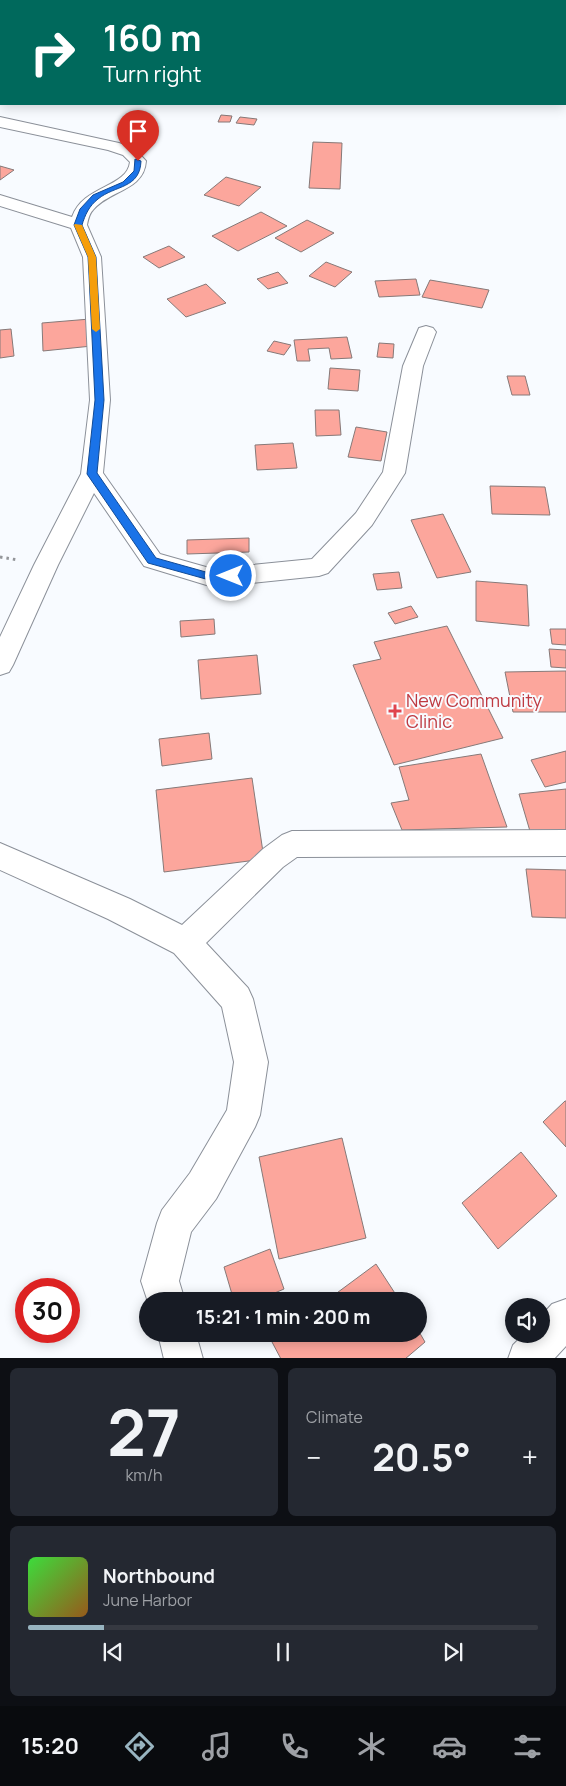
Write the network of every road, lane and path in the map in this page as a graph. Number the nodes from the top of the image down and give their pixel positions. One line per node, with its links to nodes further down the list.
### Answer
1 (0, 122): 3 (street)
2 (0, 200): 3 (street)
3 (78, 225): 5 (street)
4 (426, 332): 5 (street)
5 (92, 474): 6 (street)
6 (0, 665)
7 (566, 843): 9 (street)
8 (0, 856): 9 (street)
9 (185, 943): 10 (street)
10 (163, 1292)
11 (566, 1318): 14 (street)
12 (179, 1342): 13 (street)
13 (184, 1358)
14 (527, 1358)

